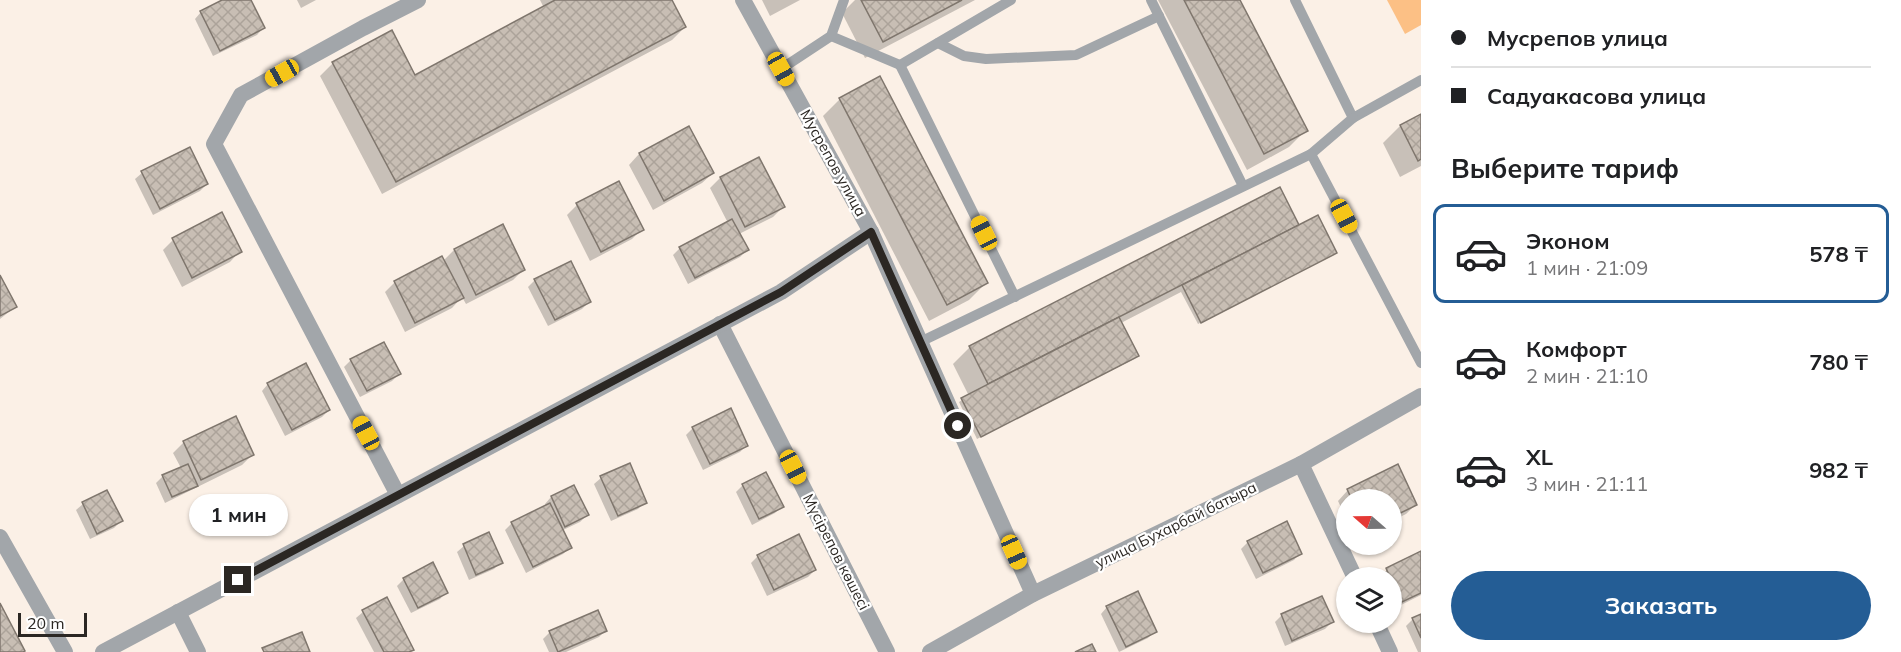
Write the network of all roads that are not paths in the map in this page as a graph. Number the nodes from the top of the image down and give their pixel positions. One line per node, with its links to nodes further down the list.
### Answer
1 (418, 0): 23 (street)
2 (743, 0): 11 (street, Мусрепов улица)
3 (844, 0): 8 (lane)
4 (1011, 0): 9 (lane)
5 (1151, 0): 7 (lane)
6 (1295, 0): 13 (lane)
7 (1159, 16): 9 (lane); 15 (lane)
8 (831, 36): 10 (lane); 11 (lane)
9 (938, 42): 10 (lane)
10 (900, 65): 17 (lane)
11 (781, 69): 16 (street, Мусрепов улица)
12 (1421, 80): 13 (lane)
13 (1353, 118): 14 (lane)
14 (1311, 154): 15 (lane); 20 (lane)
15 (1243, 186): 17 (lane)
16 (871, 232): 18 (street); 19 (street, Мусрепов улица)
17 (1015, 297): 19 (lane)
18 (720, 324): 23 (street); 32 (street, Мүсірепов көшесі)
19 (920, 342): 26 (street, Мусрепов улица)
20 (1421, 363)
21 (1421, 396): 22 (street, улица Бухарбай батыра)
22 (1301, 464): 25 (street); 26 (street, улица Бухарбай батыра)
23 (398, 495): 27 (street)
24 (0, 537): 29 (street)
25 (1350, 567)
26 (1033, 594): 33 (street, улица Бухарбай батыра)
27 (178, 612): 30 (street); 31 (street)
28 (1381, 633): 34 (street)
29 (65, 652)
30 (104, 652)
31 (198, 652)
32 (887, 652)
33 (930, 652)
34 (1390, 652)

